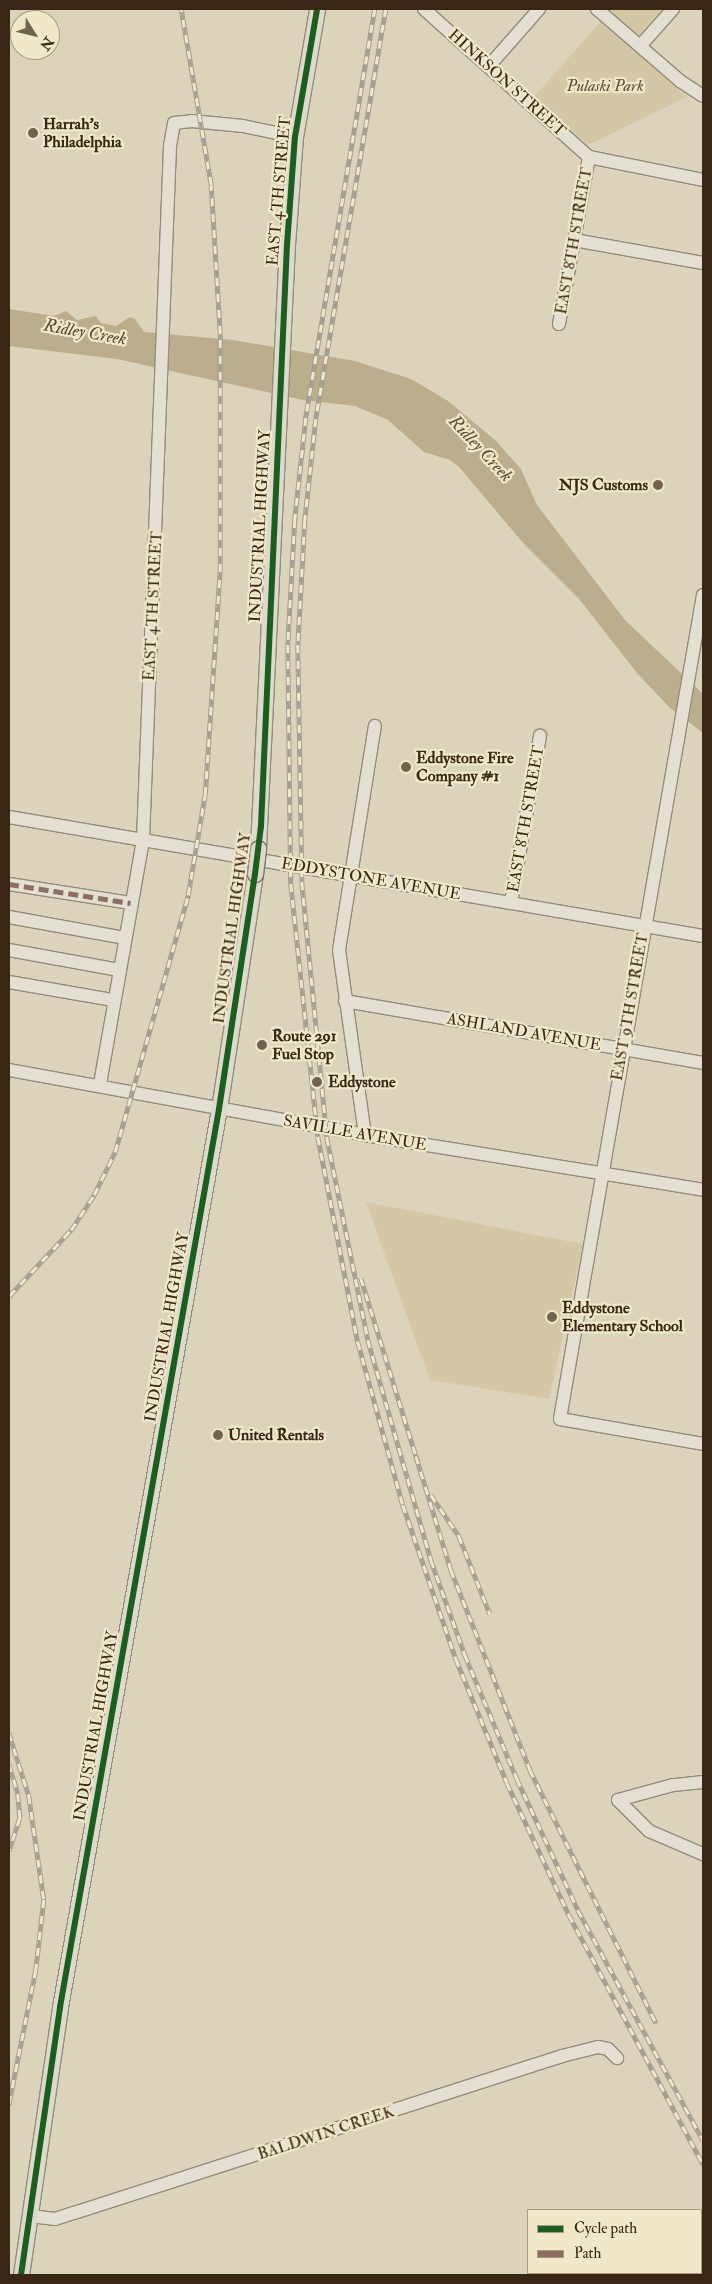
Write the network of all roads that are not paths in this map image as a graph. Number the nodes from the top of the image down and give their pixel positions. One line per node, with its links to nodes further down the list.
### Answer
1 (317, 9): 9 (main road, EAST 4TH STREET)
2 (424, 9): 7 (street, HINKSON STREET)
3 (539, 9): 7 (street)
4 (597, 9): 6 (street)
5 (673, 9): 6 (street)
6 (641, 45): 8 (street)
7 (489, 66): 10 (street, HINKSON STREET)
8 (703, 96)
9 (295, 137): 15 (main road, EAST 4TH STREET); 20 (street, EAST 4TH STREET)
10 (589, 157): 11 (street); 12 (street, EAST 8TH STREET)
11 (703, 180)
12 (574, 240): 13 (street); 14 (street, EAST 8TH STREET)
13 (703, 262)
14 (559, 324)
15 (281, 377): 38 (main road, INDUSTRIAL HIGHWAY, bridge)
16 (703, 595): 26 (street, EAST 9TH STREET)
17 (375, 726): 21 (street)
18 (540, 735): 23 (street, EAST 8TH STREET)
19 (9, 817): 20 (street, EDDYSTONE AVENUE)
20 (143, 840): 21 (street, EDDYSTONE AVENUE); 24 (street, EAST 4TH STREET)
21 (352, 876): 23 (street, EDDYSTONE AVENUE); 33 (street)
22 (9, 884): 24 (street)
23 (511, 902): 26 (street, EDDYSTONE AVENUE)
24 (131, 903): 28 (street, EAST 4TH STREET)
25 (9, 917): 28 (street)
26 (644, 927): 27 (street, EDDYSTONE AVENUE); 34 (street, EAST 9TH STREET)
27 (703, 936)
28 (124, 938): 30 (street, EAST 4TH STREET)
29 (9, 950): 30 (street)
30 (119, 970): 32 (street, EAST 4TH STREET)
31 (9, 982): 32 (street)
32 (113, 1000): 37 (street, EAST 4TH STREET)
33 (344, 1001): 34 (street, ASHLAND AVENUE); 39 (street)
34 (623, 1050): 35 (street, ASHLAND AVENUE); 40 (street, EAST 9TH STREET)
35 (703, 1063)
36 (9, 1070): 37 (street, SAVILLE AVENUE)
37 (100, 1084): 38 (street, SAVILLE AVENUE)
38 (220, 1109): 39 (street, SAVILLE AVENUE); 46 (main road, INDUSTRIAL HIGHWAY)
39 (365, 1135): 40 (street, SAVILLE AVENUE)
40 (602, 1172): 41 (street, SAVILLE AVENUE); 42 (street, EAST 9TH STREET)
41 (703, 1190)
42 (703, 1444)
43 (703, 1782): 44 (street)
44 (703, 1854)
45 (617, 2058): 46 (street, BALDWIN CREEK)
46 (32, 2216): 47 (main road, INDUSTRIAL HIGHWAY)
47 (21, 2275)

